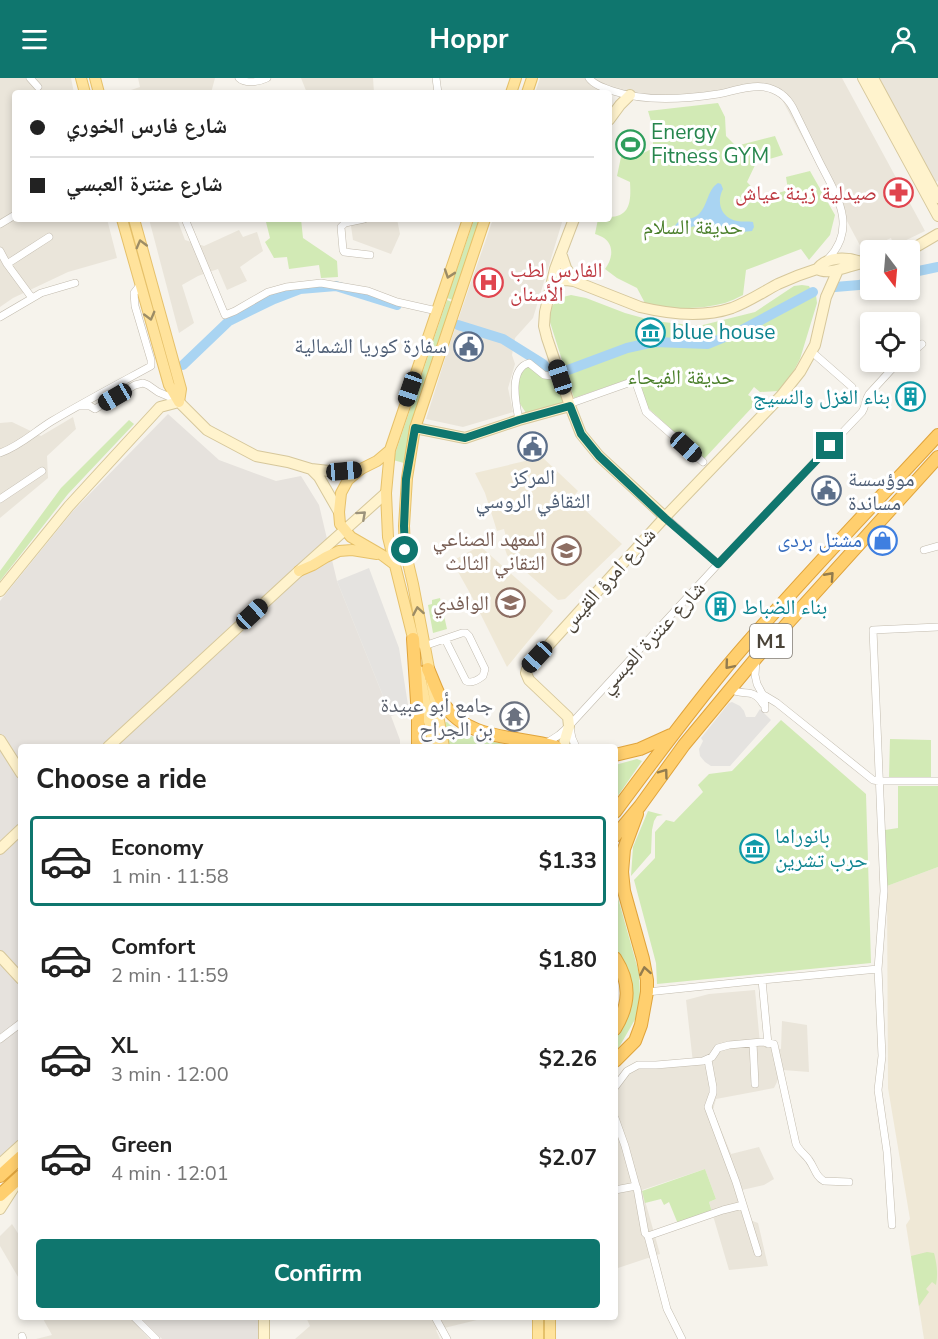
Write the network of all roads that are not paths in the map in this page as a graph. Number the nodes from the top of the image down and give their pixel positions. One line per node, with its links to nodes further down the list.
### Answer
1 (30, 78): 7 (street)
2 (239, 78): 3 (street)
3 (267, 78)
4 (589, 78): 8 (street)
5 (863, 78): 12 (street)
6 (873, 78): 12 (street)
7 (38, 87)
8 (611, 90)
9 (612, 90): 10 (street)
10 (630, 95): 11 (street); 23 (street)
11 (612, 116)
12 (934, 193): 13 (street)
13 (938, 216)
14 (123, 222): 34 (main road)
15 (137, 222): 34 (main road, one-way to 15)
16 (186, 222): 41 (street)
17 (350, 222): 27 (street)
18 (467, 222): 41 (main road, one-way to 41)
19 (484, 222): 51 (main road)
20 (573, 222): 26 (street)
21 (938, 234): 24 (street)
22 (49, 237): 30 (street)
23 (841, 240): 28 (street); 32 (street)
24 (920, 245)
25 (0, 251): 30 (street)
26 (561, 253): 35 (street); 36 (street)
27 (370, 255)
28 (842, 259): 29 (street); 32 (street); 33 (street)
29 (860, 261)
30 (8, 264): 40 (street)
31 (860, 264): 33 (street)
32 (821, 268): 33 (street); 36 (street); 39 (street)
33 (838, 270): 39 (street)
34 (143, 277): 47 (main road); 49 (street)
35 (553, 281): 36 (street); 38 (street)
36 (577, 282): 38 (street)
37 (75, 283): 40 (street)
38 (549, 295): 45 (street)
39 (826, 297): 43 (street, شارع امرؤ القيس)
40 (32, 298): 42 (street)
41 (437, 311): 53 (main road)
42 (0, 317)
43 (812, 352): 46 (street); 64 (street, شارع امرؤ القيس)
44 (889, 372): 70 (street, شارع عنترة العبسي)
45 (560, 377): 48 (street); 50 (street)
46 (852, 387)
47 (179, 402): 49 (street); 57 (street); 72 (street)
48 (569, 405): 50 (street); 56 (street); 64 (street)
49 (77, 406): 54 (street)
50 (519, 420): 51 (street)
51 (415, 428): 60 (main road)
52 (938, 435): 81 (highway, M1, one-way to 81)
53 (390, 450): 58 (main road); 61 (main road)
54 (0, 453)
55 (938, 457): 76 (highway, M1, one-way to 55)
56 (703, 462)
57 (311, 469): 58 (street); 63 (street)
58 (361, 469): 63 (main road)
59 (42, 471): 62 (street)
60 (407, 477): 61 (main road); 75 (main road, one-way to 60)
61 (386, 493): 65 (street, one-way to 61); 69 (main road)
62 (0, 499)
63 (339, 512): 65 (main road)
64 (665, 518): 70 (street); 80 (street, شارع امرؤ القيس)
65 (345, 531): 68 (main road); 71 (street)
66 (938, 546): 67 (street)
67 (924, 550)
68 (382, 555): 69 (main road); 71 (main road)
69 (394, 564): 75 (main road)
70 (718, 564): 80 (street, شارع عنترة العبسي)
71 (299, 571): 83 (street)
72 (0, 591)
73 (938, 627): 93 (street)
74 (445, 639): 74 (street); 75 (street)
75 (419, 642): 77 (main road); 84 (highway); 85 (main road)
76 (757, 657): 78 (highway, M1); 79 (street)
77 (428, 669): 86 (main road); 87 (highway)
78 (730, 689): 79 (street); 95 (highway, M1, one-way to 78)
79 (762, 694): 93 (street)
80 (569, 726): 88 (street, شارع عنترة العبسي); 89 (street); 90 (street)
81 (672, 734): 91 (highway); 96 (highway, M1)
82 (0, 740): 92 (street)
83 (111, 744)
84 (418, 744)
85 (434, 744)
86 (443, 744)
87 (545, 744)
88 (551, 744)
89 (564, 744)
90 (575, 744)
91 (618, 754)
92 (18, 768)
93 (879, 781): 94 (street); 102 (street)
94 (938, 781)
95 (640, 806): 97 (highway, M1); 105 (highway, one-way to 95)
96 (618, 808)
97 (618, 832)
98 (18, 834): 99 (street)
99 (0, 849)
100 (0, 956): 103 (street)
101 (618, 964): 106 (highway)
102 (878, 969): 104 (street); 130 (street)
103 (18, 974)
104 (762, 980): 105 (street); 111 (street)
105 (647, 992): 109 (highway)
106 (618, 1024)
107 (18, 1025): 108 (street)
108 (0, 1039)
109 (635, 1041): 112 (highway); 114 (highway)
110 (753, 1043): 111 (street); 113 (street); 116 (street)
111 (768, 1044): 124 (street)
112 (618, 1058)
113 (708, 1060): 115 (street); 128 (street)
114 (618, 1066)
115 (618, 1083)
116 (755, 1084)
117 (618, 1126): 125 (street)
118 (18, 1148): 120 (street)
119 (18, 1160): 121 (highway)
120 (0, 1164)
121 (0, 1176)
122 (18, 1179): 127 (highway)
123 (18, 1181): 129 (street)
124 (849, 1182)
125 (636, 1186): 126 (street); 131 (street)
126 (618, 1189)
127 (0, 1196)
128 (743, 1205): 131 (street); 132 (street)
129 (0, 1209)
130 (892, 1225)
131 (648, 1236): 143 (street)
132 (758, 1253)
133 (137, 1320): 138 (street)
134 (264, 1320): 139 (street)
135 (437, 1320): 140 (street)
136 (538, 1320): 141 (main road)
137 (550, 1320): 142 (main road)
138 (156, 1339)
139 (264, 1339)
140 (447, 1339)
141 (538, 1339)
142 (550, 1339)
143 (682, 1339)

